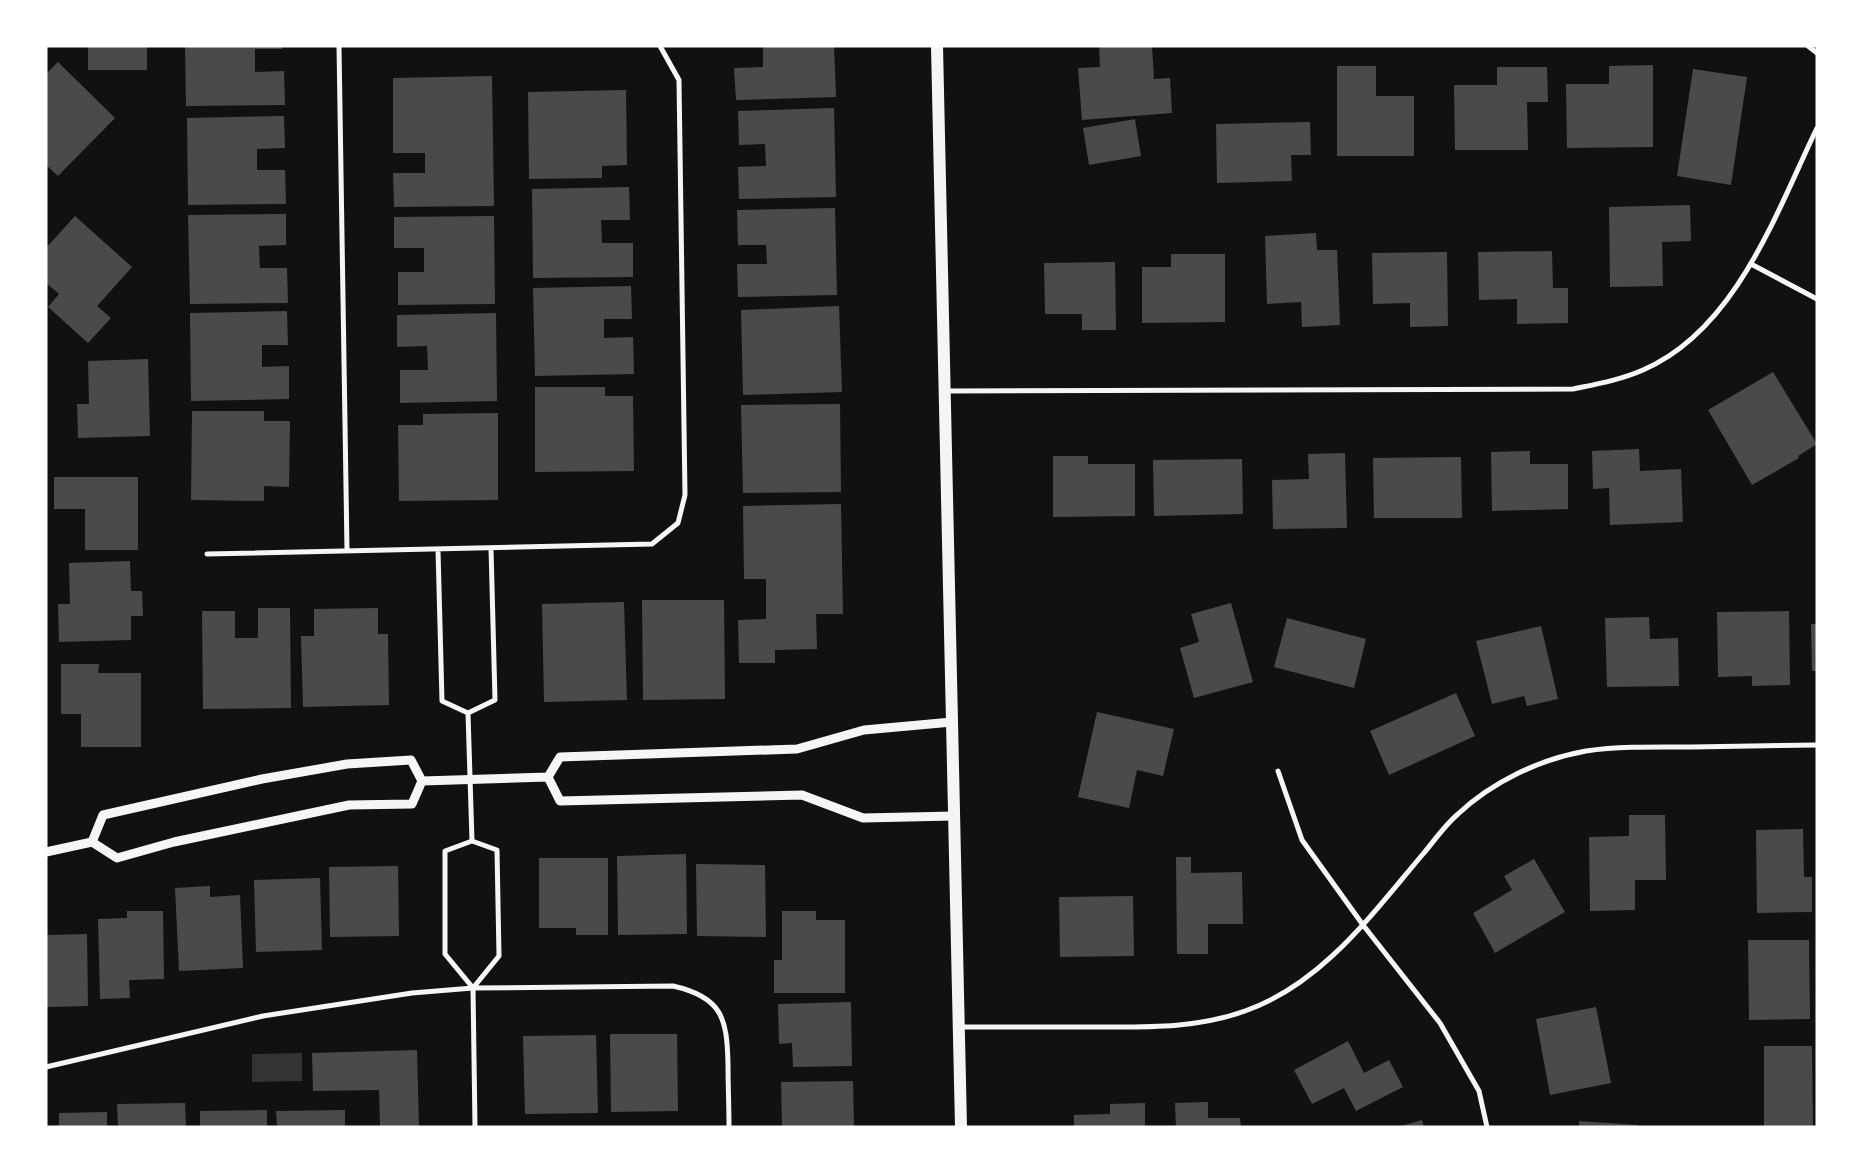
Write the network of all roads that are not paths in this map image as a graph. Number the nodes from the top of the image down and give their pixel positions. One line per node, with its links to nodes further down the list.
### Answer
1 (339, 46): 11 (street)
2 (660, 46): 10 (street)
3 (937, 46): 9 (main road)
4 (1808, 46): 5 (street)
5 (1817, 53)
6 (1817, 128): 7 (street)
7 (1751, 264): 8 (street); 9 (street)
8 (1817, 299)
9 (945, 391): 15 (main road)
10 (491, 548): 12 (street); 14 (street)
11 (347, 550): 12 (street); 13 (street)
12 (438, 550): 14 (street)
13 (207, 554)
14 (468, 713): 19 (street)
15 (952, 722): 18 (street); 21 (main road)
16 (1817, 745): 25 (street)
17 (1278, 771): 25 (street)
18 (548, 777): 19 (street); 21 (street)
19 (470, 779): 20 (street); 22 (street)
20 (422, 781): 23 (street); 23 (street)
21 (954, 816): 27 (main road)
22 (472, 841): 26 (street); 26 (street)
23 (92, 842): 24 (street)
24 (46, 852)
25 (1363, 925): 27 (street); 32 (street)
26 (473, 988): 28 (street); 29 (street); 30 (street)
27 (958, 1027): 31 (main road)
28 (46, 1067)
29 (475, 1127)
30 (729, 1127)
31 (961, 1127)
32 (1487, 1127)

